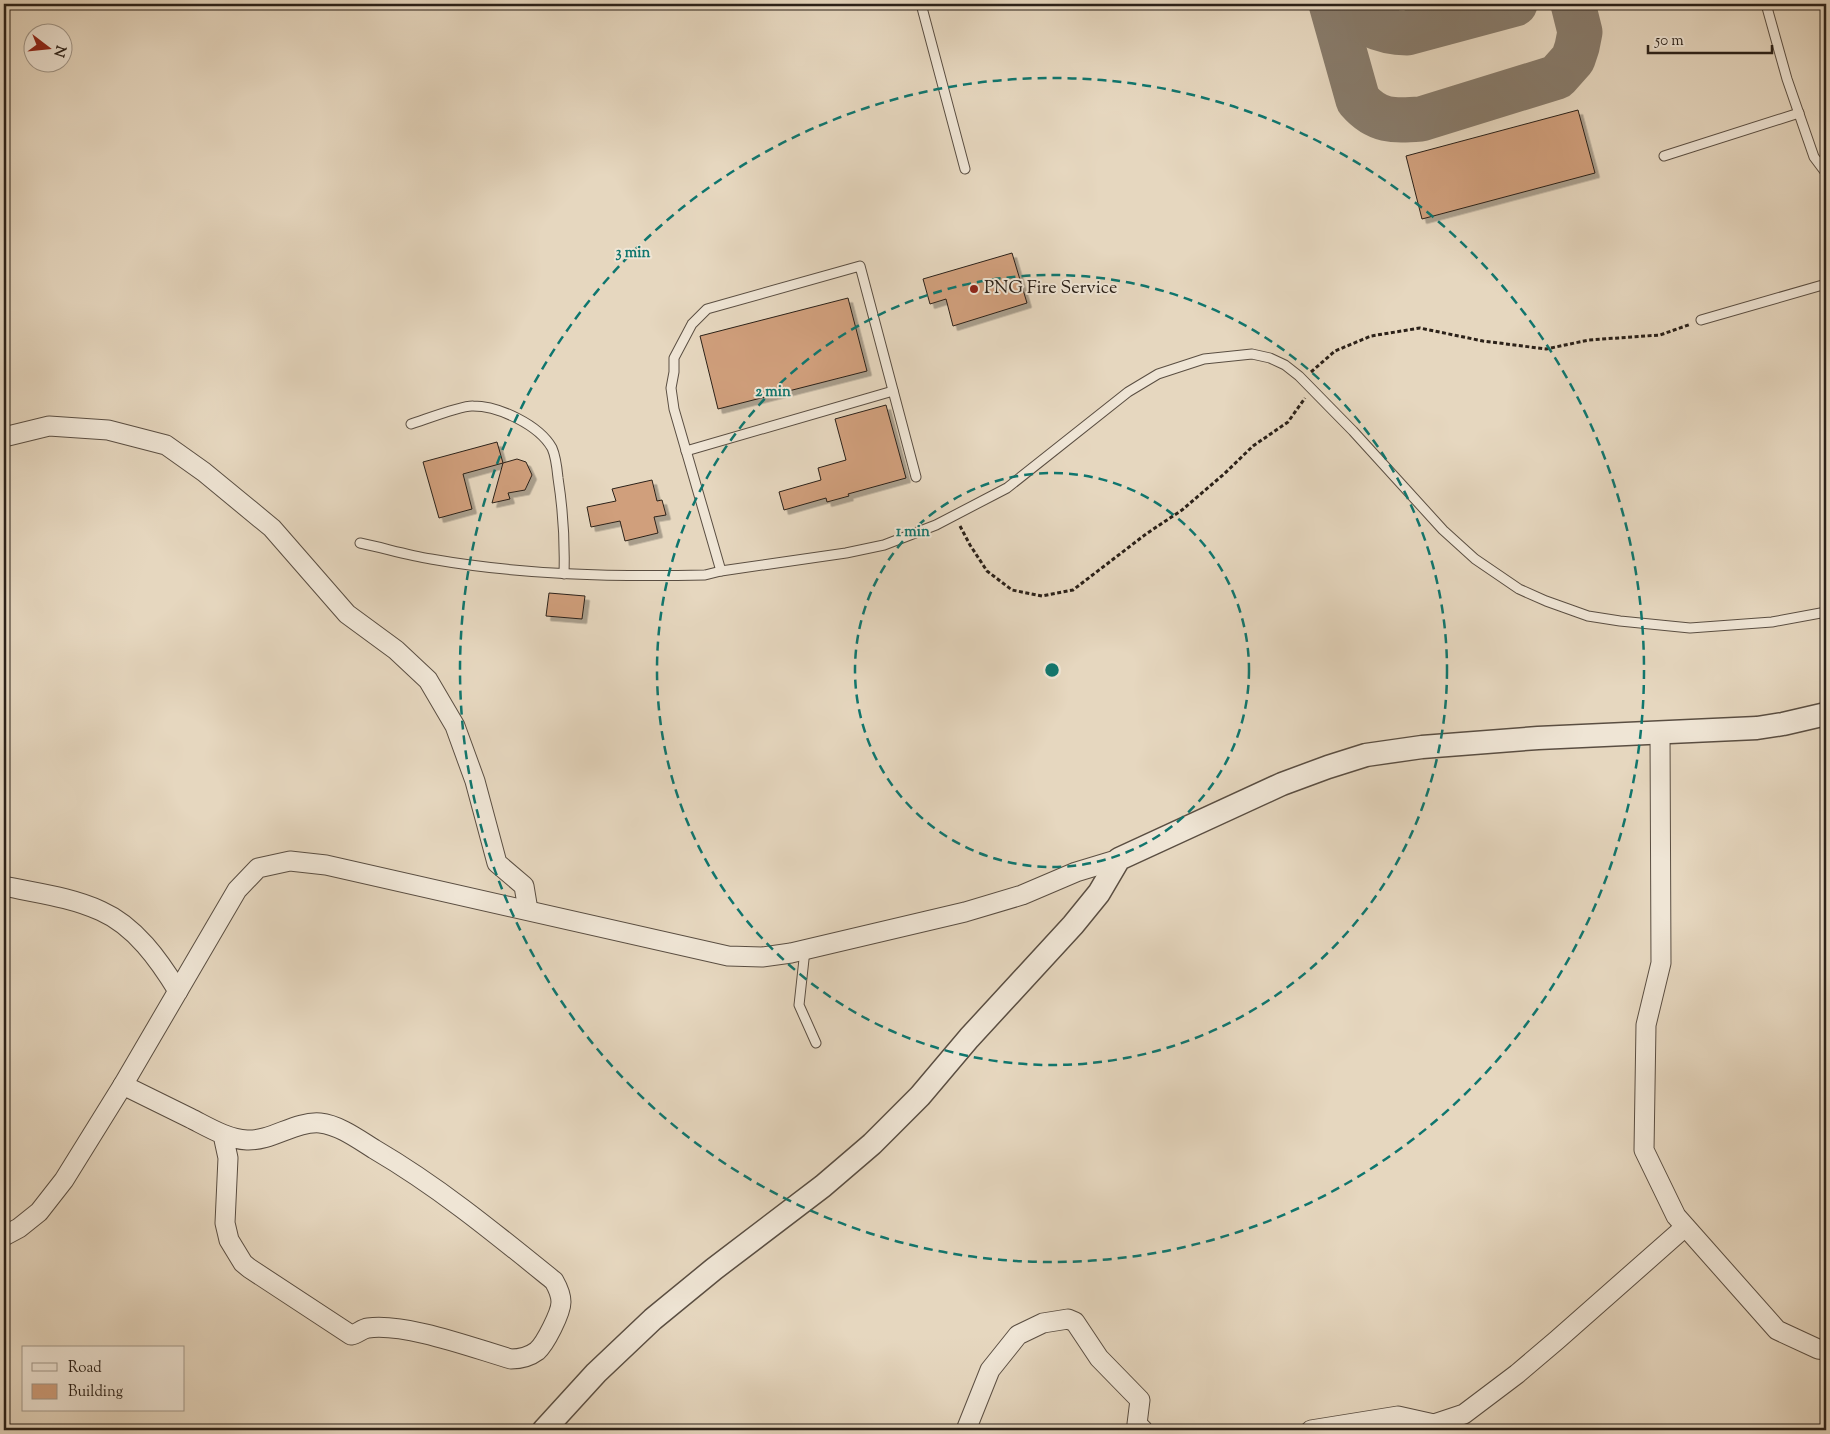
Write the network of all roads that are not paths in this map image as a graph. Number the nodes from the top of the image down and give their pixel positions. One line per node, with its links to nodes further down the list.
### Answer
1 (921, 4): 5 (lane)
2 (1766, 4): 3 (lane)
3 (1799, 113): 4 (lane); 6 (lane)
4 (1664, 156)
5 (965, 169)
6 (1826, 173)
7 (1826, 284): 8 (lane)
8 (1700, 320)
9 (893, 391): 12 (lane); 12 (lane); 13 (lane)
10 (411, 424): 16 (lane)
11 (4, 437): 22 (street)
12 (686, 451): 15 (lane)
13 (916, 477)
14 (360, 543): 16 (lane)
15 (721, 571): 16 (lane); 17 (lane)
16 (564, 574)
17 (1826, 612)
18 (1826, 714): 19 (street)
19 (1660, 732): 20 (street); 28 (street)
20 (1119, 859): 23 (street); 32 (street)
21 (4, 886): 24 (street)
22 (528, 910): 23 (street); 24 (street)
23 (805, 950): 25 (lane)
24 (178, 991): 26 (street)
25 (816, 1043)
26 (123, 1085): 27 (street); 29 (street)
27 (223, 1135): 27 (street)
28 (1685, 1227): 30 (street); 31 (street)
29 (4, 1236)
30 (1826, 1350)
31 (1431, 1427): 35 (street)
32 (544, 1430)
33 (966, 1430): 34 (street)
34 (1143, 1430)
35 (1311, 1430)

